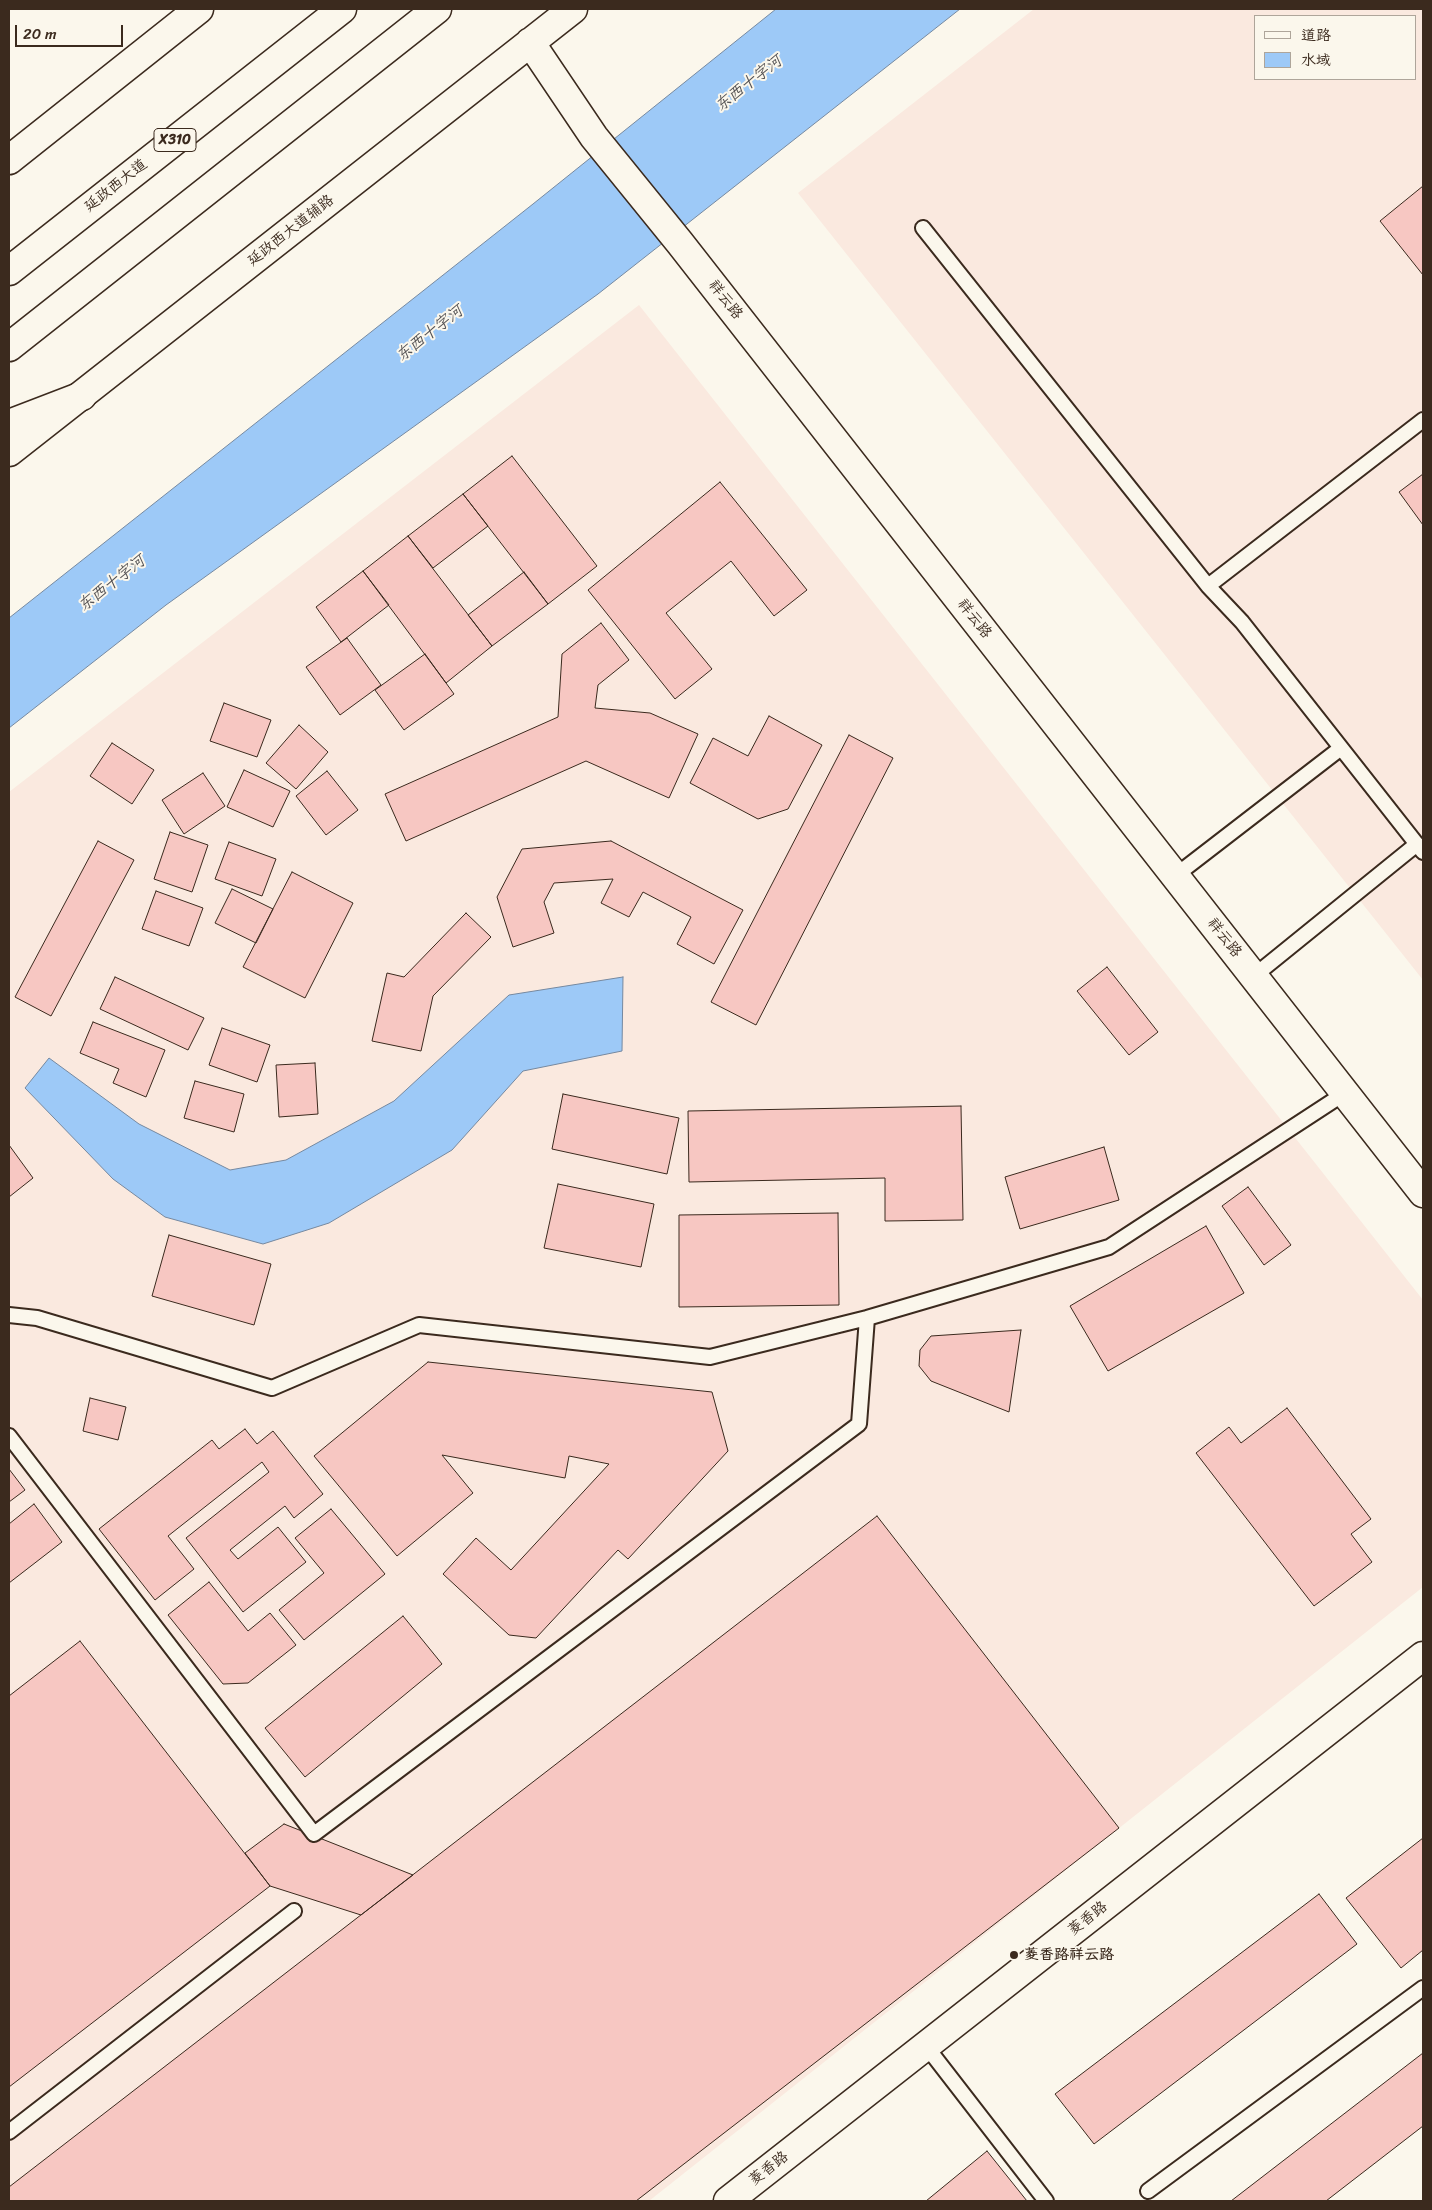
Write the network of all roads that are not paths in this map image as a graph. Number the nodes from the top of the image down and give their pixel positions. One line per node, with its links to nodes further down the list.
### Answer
1 (199, 9): 6 (street)
2 (342, 9): 8 (street, 延政西大道 / X310)
3 (437, 9): 9 (street)
4 (573, 9): 5 (street, 延政西大道辅路)
5 (530, 42): 10 (street, 延政西大道辅路); 17 (street, 祥云路)
6 (9, 160)
7 (923, 228): 14 (lane)
8 (9, 271)
9 (9, 347)
10 (82, 396): 12 (street); 13 (street, 延政西大道辅路)
11 (1423, 420): 14 (lane)
12 (9, 424)
13 (9, 452)
14 (1208, 586): 15 (lane)
15 (1341, 748): 16 (lane); 17 (lane)
16 (1420, 848): 18 (lane)
17 (1175, 876): 18 (street, 祥云路)
18 (1254, 976): 19 (street, 祥云路)
19 (1345, 1093): 20 (street, 祥云路); 22 (lane)
20 (1423, 1193)
21 (9, 1315): 22 (lane)
22 (867, 1318): 23 (lane)
23 (9, 1436)
24 (1423, 1656): 27 (street, 菱香路)
25 (294, 1911): 28 (lane)
26 (1423, 1988): 29 (lane)
27 (926, 2046): 30 (street, 菱香路); 31 (lane)
28 (9, 2132)
29 (1148, 2191)
30 (728, 2201)
31 (1046, 2201)

